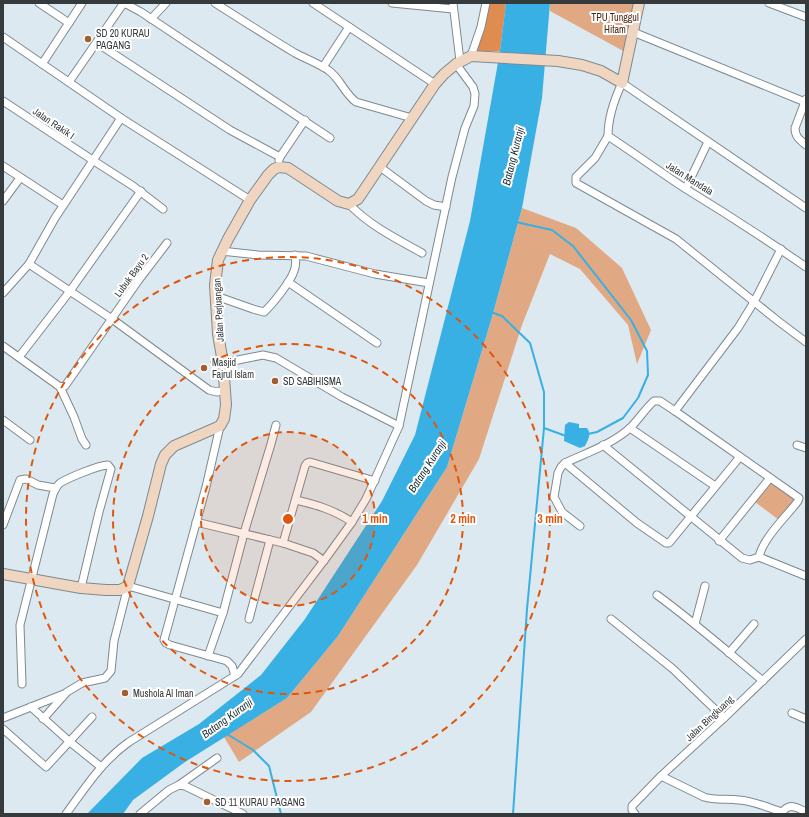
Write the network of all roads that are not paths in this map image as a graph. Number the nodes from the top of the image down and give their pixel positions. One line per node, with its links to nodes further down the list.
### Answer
1 (39, 3): 15 (street)
2 (82, 3): 15 (street)
3 (122, 3): 14 (street); 19 (street)
4 (166, 3): 14 (street)
5 (215, 3): 23 (street)
6 (313, 3): 16 (street)
7 (392, 3): 11 (street)
8 (486, 3): 20 (street)
9 (639, 3): 17 (street)
10 (769, 3): 13 (street)
11 (401, 4): 12 (street)
12 (453, 6): 21 (street)
13 (806, 17)
14 (151, 19): 31 (street)
15 (69, 24): 22 (street)
16 (350, 27): 23 (street); 26 (street)
17 (633, 32): 25 (street); 28 (street)
18 (3, 37): 22 (street)
19 (97, 43): 24 (street); 37 (street)
20 (471, 56): 21 (street); 25 (street)
21 (458, 62): 26 (street); 47 (street)
22 (42, 64): 24 (street)
23 (323, 67): 30 (street)
24 (69, 82): 29 (street)
25 (622, 83): 32 (street); 34 (street)
26 (435, 84): 30 (street)
27 (3, 101): 36 (street, Jalan Rakik I)
28 (805, 101): 35 (street)
29 (121, 118): 36 (street); 43 (street)
30 (412, 118): 39 (street)
31 (305, 120): 33 (street); 37 (street)
32 (608, 136): 41 (street, Jalan Mandala); 62 (street)
33 (330, 138)
34 (708, 142): 41 (street); 48 (street)
35 (806, 144)
36 (94, 161): 42 (street, Jalan Rakik I); 46 (street)
37 (279, 162): 43 (street, Jalan Perjuangan); 45 (street)
38 (3, 166): 40 (street)
39 (380, 167): 45 (street); 47 (street)
40 (20, 178): 44 (street); 46 (street)
41 (686, 188): 51 (street, Jalan Mandala)
42 (141, 191): 49 (street); 59 (street)
43 (250, 200): 52 (street, Jalan Perjuangan)
44 (3, 201)
45 (349, 204): 53 (street)
46 (63, 205): 55 (street)
47 (446, 207): 58 (street)
48 (806, 208)
49 (163, 209)
50 (167, 243): 63 (street, Lubuk Bayu 2)
51 (781, 250): 56 (street, Jalan Mandala); 62 (street)
52 (221, 251): 54 (street); 61 (street, Jalan Perjuangan)
53 (422, 253)
54 (295, 255): 57 (street); 58 (street)
55 (30, 264): 59 (street); 60 (street)
56 (806, 267)
57 (288, 282): 61 (street); 65 (street)
58 (429, 283): 75 (street)
59 (70, 291): 63 (street); 67 (street)
60 (3, 293)
61 (216, 296): 68 (street, Jalan Perjuangan)
62 (754, 302): 64 (street); 71 (street)
63 (112, 319): 69 (street, Lubuk Bayu 2); 70 (street)
64 (806, 342)
65 (377, 343)
66 (3, 346): 67 (street)
67 (19, 357): 69 (street)
68 (223, 363): 70 (street, Jalan Perjuangan); 75 (street)
69 (60, 387): 80 (street)
70 (225, 390): 74 (street, Jalan Perjuangan)
71 (675, 411): 76 (street); 82 (street)
72 (3, 420): 77 (street)
73 (276, 425): 94 (street)
74 (220, 426): 90 (street); 103 (street)
75 (399, 426): 85 (street)
76 (630, 428): 78 (street); 86 (street)
77 (30, 440)
78 (603, 445): 83 (street); 89 (street)
79 (798, 445): 81 (street)
80 (86, 446)
81 (806, 448)
82 (739, 458): 84 (street); 86 (street)
83 (565, 463): 89 (street); 93 (street)
84 (770, 478): 96 (street); 98 (street)
85 (375, 481): 88 (street); 91 (street)
86 (715, 486): 89 (street)
87 (56, 488): 92 (street); 102 (street); 105 (street)
88 (296, 500): 91 (street); 97 (street)
89 (690, 516): 96 (street)
90 (196, 522): 94 (street); 107 (street)
91 (352, 522): 99 (street)
92 (3, 525)
93 (580, 526)
94 (244, 532): 95 (street); 108 (street)
95 (270, 540): 97 (street); 109 (street)
96 (719, 541): 98 (street)
97 (283, 543): 99 (street)
98 (759, 557): 101 (street)
99 (324, 561): 116 (street)
100 (3, 574): 102 (street)
101 (806, 576)
102 (32, 579): 105 (street); 118 (street)
103 (128, 586): 105 (street); 107 (street); 119 (street)
104 (705, 586): 111 (street)
105 (81, 588)
106 (657, 595): 111 (street)
107 (175, 599): 108 (street); 115 (street)
108 (223, 613): 115 (street)
109 (249, 619)
110 (611, 619): 124 (street)
111 (695, 624): 114 (street)
112 (754, 624): 114 (street)
113 (806, 639): 117 (street, Jalan Bingkuang)
114 (729, 653): 117 (street)
115 (208, 656): 116 (street)
116 (235, 676): 130 (street)
117 (763, 681): 124 (street, Jalan Bingkuang)
118 (22, 684)
119 (67, 692): 120 (street); 125 (street)
120 (30, 707): 123 (street); 125 (street)
121 (792, 713): 126 (street)
122 (92, 717): 128 (street)
123 (3, 718)
124 (724, 718): 131 (street, Jalan Bingkuang)
125 (43, 719): 128 (street)
126 (806, 719)
127 (3, 729): 128 (street)
128 (70, 742): 130 (street)
129 (217, 758): 132 (street)
130 (101, 767): 135 (street)
131 (661, 776): 134 (street); 138 (street, Jalan Bingkuang)
132 (179, 785): 136 (street); 137 (street)
133 (806, 812): 134 (street)
134 (782, 813)
135 (66, 814)
136 (140, 814)
137 (243, 814)
138 (635, 814)

